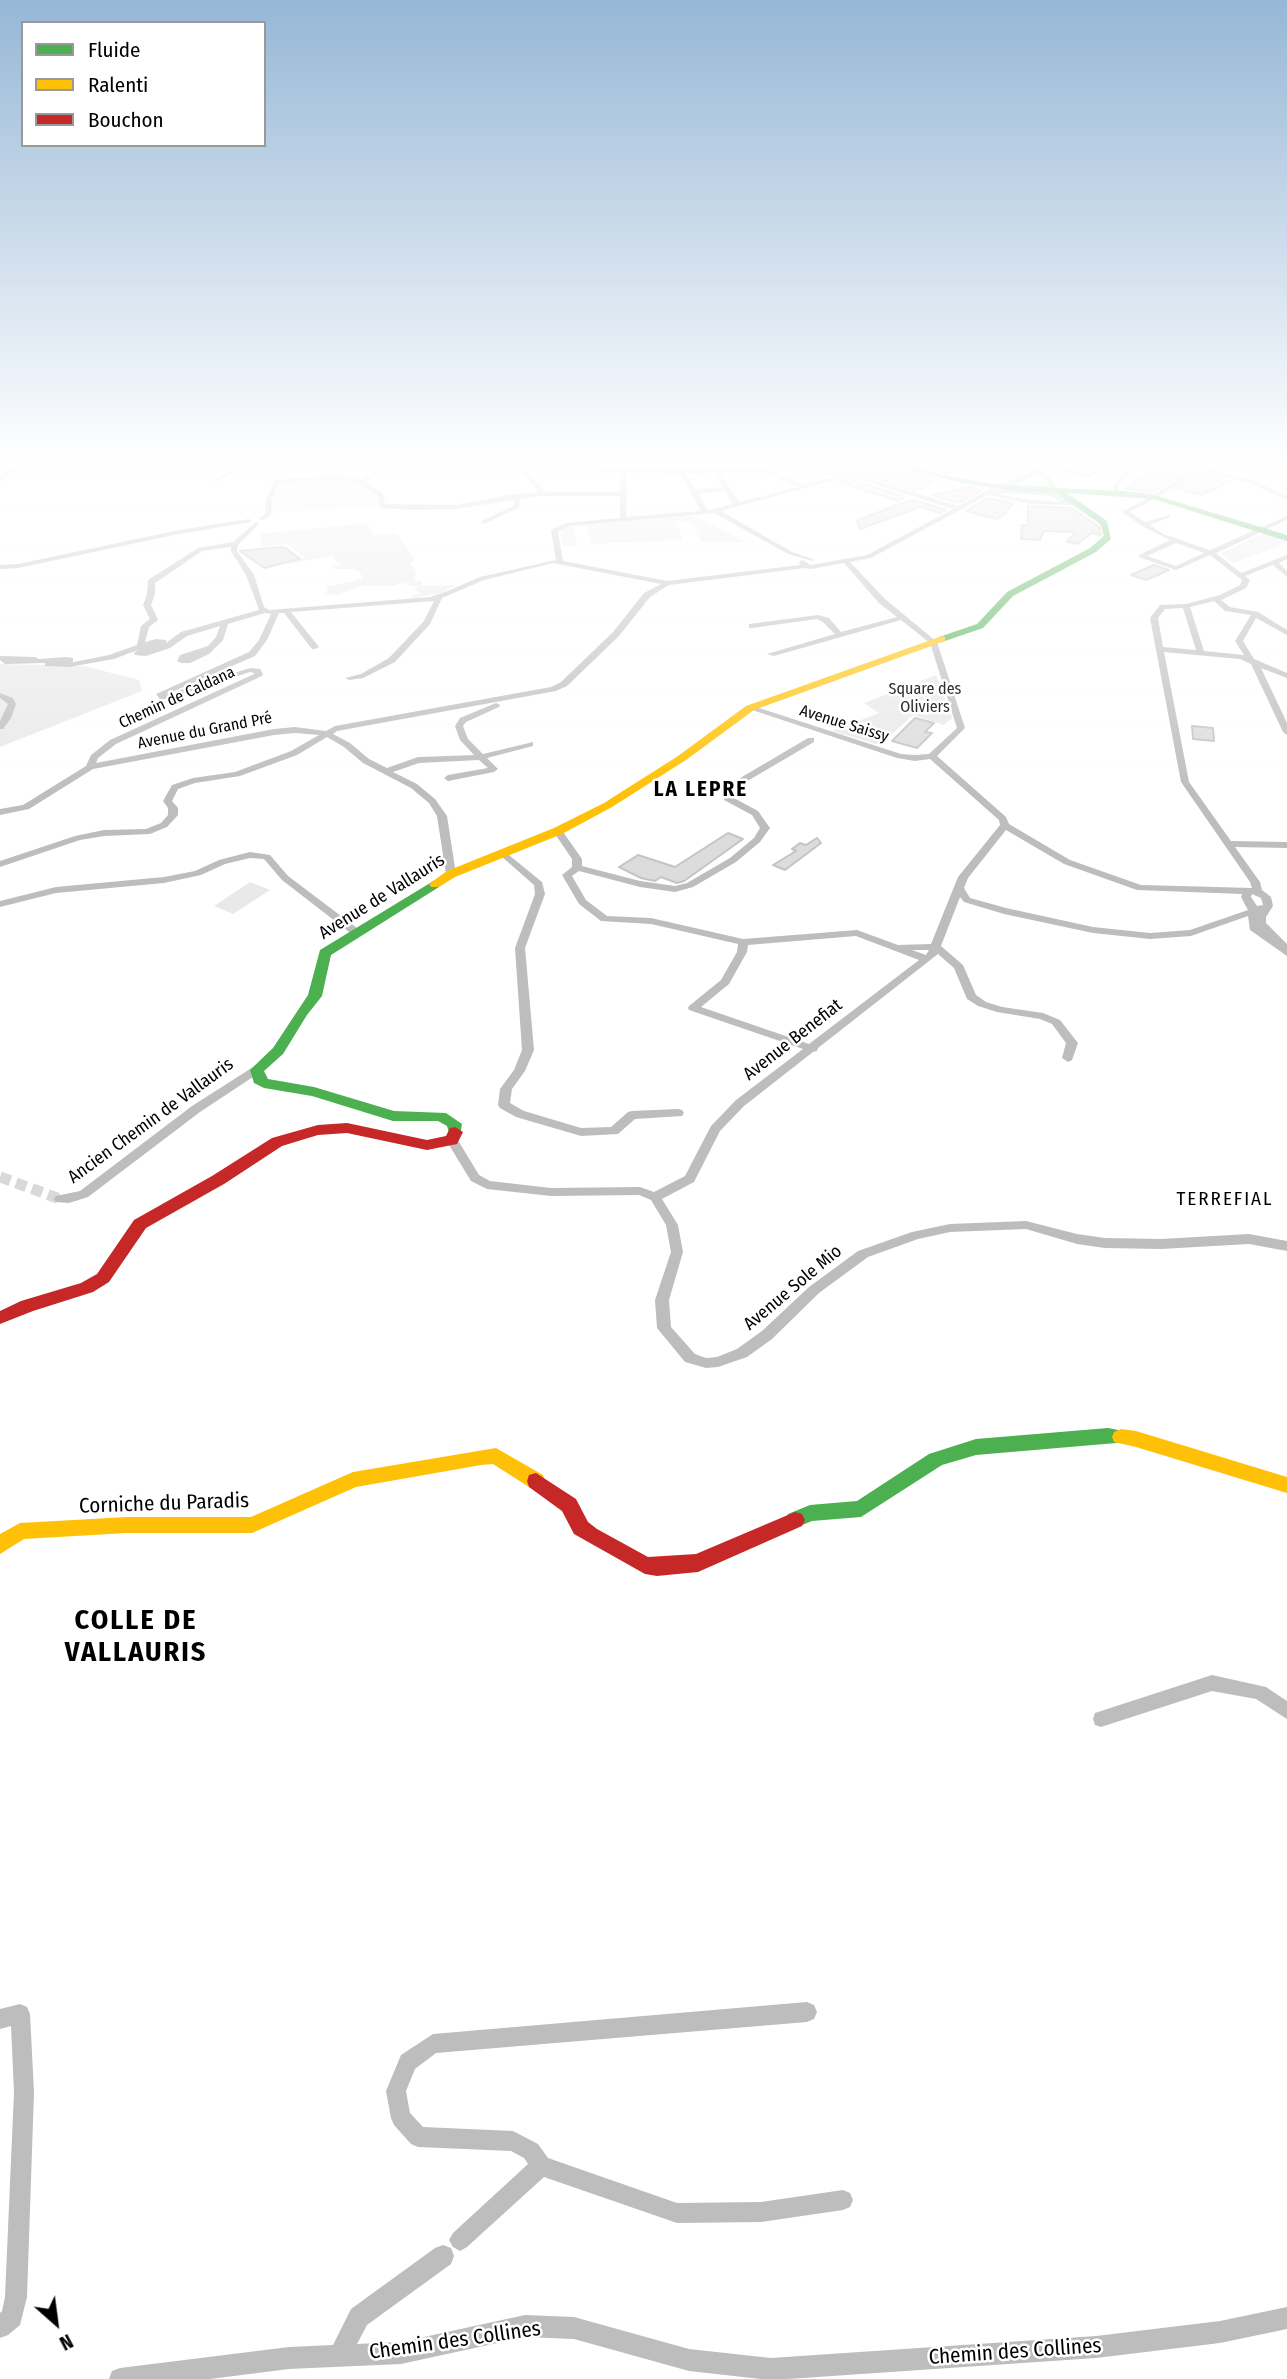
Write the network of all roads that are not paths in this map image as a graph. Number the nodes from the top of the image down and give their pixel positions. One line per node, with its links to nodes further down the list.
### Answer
1 (165, 573): 26 (street)
2 (248, 573): 15 (street)
3 (505, 573): 12 (street)
4 (618, 573): 11 (street)
5 (762, 573): 11 (street)
6 (856, 573): 19 (street)
7 (1048, 573): 24 (main road, Avenue de Vallauris)
8 (1238, 573): 10 (street)
9 (1246, 573): 10 (street)
10 (1241, 575): 13 (street)
11 (667, 583): 38 (street)
12 (439, 597): 17 (street); 36 (street)
13 (1215, 600): 14 (street); 18 (street)
14 (1186, 606): 29 (street); 30 (street)
15 (264, 611): 16 (street); 20 (street)
16 (276, 612): 17 (street); 47 (street, Chemin de Caldana)
17 (287, 612): 25 (street)
18 (1255, 614): 22 (street); 34 (street)
19 (901, 618): 23 (street); 24 (street)
20 (224, 624): 26 (street); 27 (street)
21 (752, 626): 23 (street)
22 (1287, 633)
23 (840, 635): 31 (street)
24 (933, 642): 28 (main road, Avenue de Vallauris); 33 (street)
25 (315, 646)
26 (140, 648): 32 (street)
27 (209, 648)
28 (911, 649): 33 (street); 39 (main road, Avenue de Vallauris)
29 (1160, 649): 30 (street); 53 (street)
30 (1201, 653): 34 (street)
31 (771, 654)
32 (0, 658)
33 (940, 660): 45 (street)
34 (1252, 660): 35 (street); 41 (street)
35 (1287, 676)
36 (349, 678)
37 (0, 695): 40 (street)
38 (499, 699): 42 (street); 46 (street)
39 (750, 708): 43 (street, Avenue Saissy); 52 (main road, Avenue de Vallauris)
40 (0, 727)
41 (1287, 732)
42 (325, 733): 47 (street, Avenue du Grand Pré); 56 (street); 58 (street)
43 (817, 736): 45 (street, Avenue Saissy); 57 (street)
44 (530, 744): 46 (street)
45 (932, 756): 51 (street)
46 (481, 757): 48 (street); 49 (street)
47 (90, 767): 50 (street, Chemin de Caldana)
48 (390, 770)
49 (448, 778)
50 (0, 812)
51 (1005, 825): 59 (street); 60 (street)
52 (558, 831): 55 (main road, Avenue de Vallauris); 57 (street)
53 (1230, 844): 54 (street); 60 (street)
54 (1287, 845)
55 (504, 854): 58 (main road, Avenue de Vallauris); 75 (street)
56 (0, 864)
57 (577, 868): 69 (street)
58 (451, 874): 68 (main road, Avenue de Vallauris)
59 (958, 887): 62 (street); 64 (street)
60 (1253, 891): 63 (street); 65 (street)
61 (0, 904): 68 (street)
62 (979, 905): 64 (street); 66 (street)
63 (1268, 906): 65 (street); 70 (street)
64 (951, 909): 71 (street)
65 (1253, 912): 66 (street); 67 (street)
66 (1234, 919): 67 (street)
67 (1253, 925): 70 (street)
68 (357, 933): 74 (main road, Avenue de Vallauris)
69 (743, 942): 71 (street); 72 (street)
70 (1287, 951)
71 (932, 954): 72 (street, Avenue Benefiat); 73 (street)
72 (813, 1049): 77 (street, Avenue Benefiat)
73 (1068, 1058)
74 (261, 1066): 76 (main road); 78 (street, Ancien Chemin de Vallauris)
75 (678, 1113)
76 (452, 1140): 77 (street); 80 (main road)
77 (655, 1197): 79 (street, Avenue Sole Mio)
78 (60, 1199)
79 (1287, 1246)
80 (0, 1318)
81 (1287, 1485): 82 (main road, Corniche du Paradis)
82 (0, 1545)
83 (1287, 1711): 84 (street)
84 (1101, 1719)
85 (807, 2011): 87 (street)
86 (0, 2019): 92 (street)
87 (541, 2166): 88 (street); 89 (street)
88 (843, 2200)
89 (460, 2240)
90 (443, 2256): 93 (street)
91 (1287, 2318): 93 (street, Chemin des Collines)
92 (0, 2328)
93 (339, 2356): 94 (street, Chemin des Collines)
94 (120, 2379)

